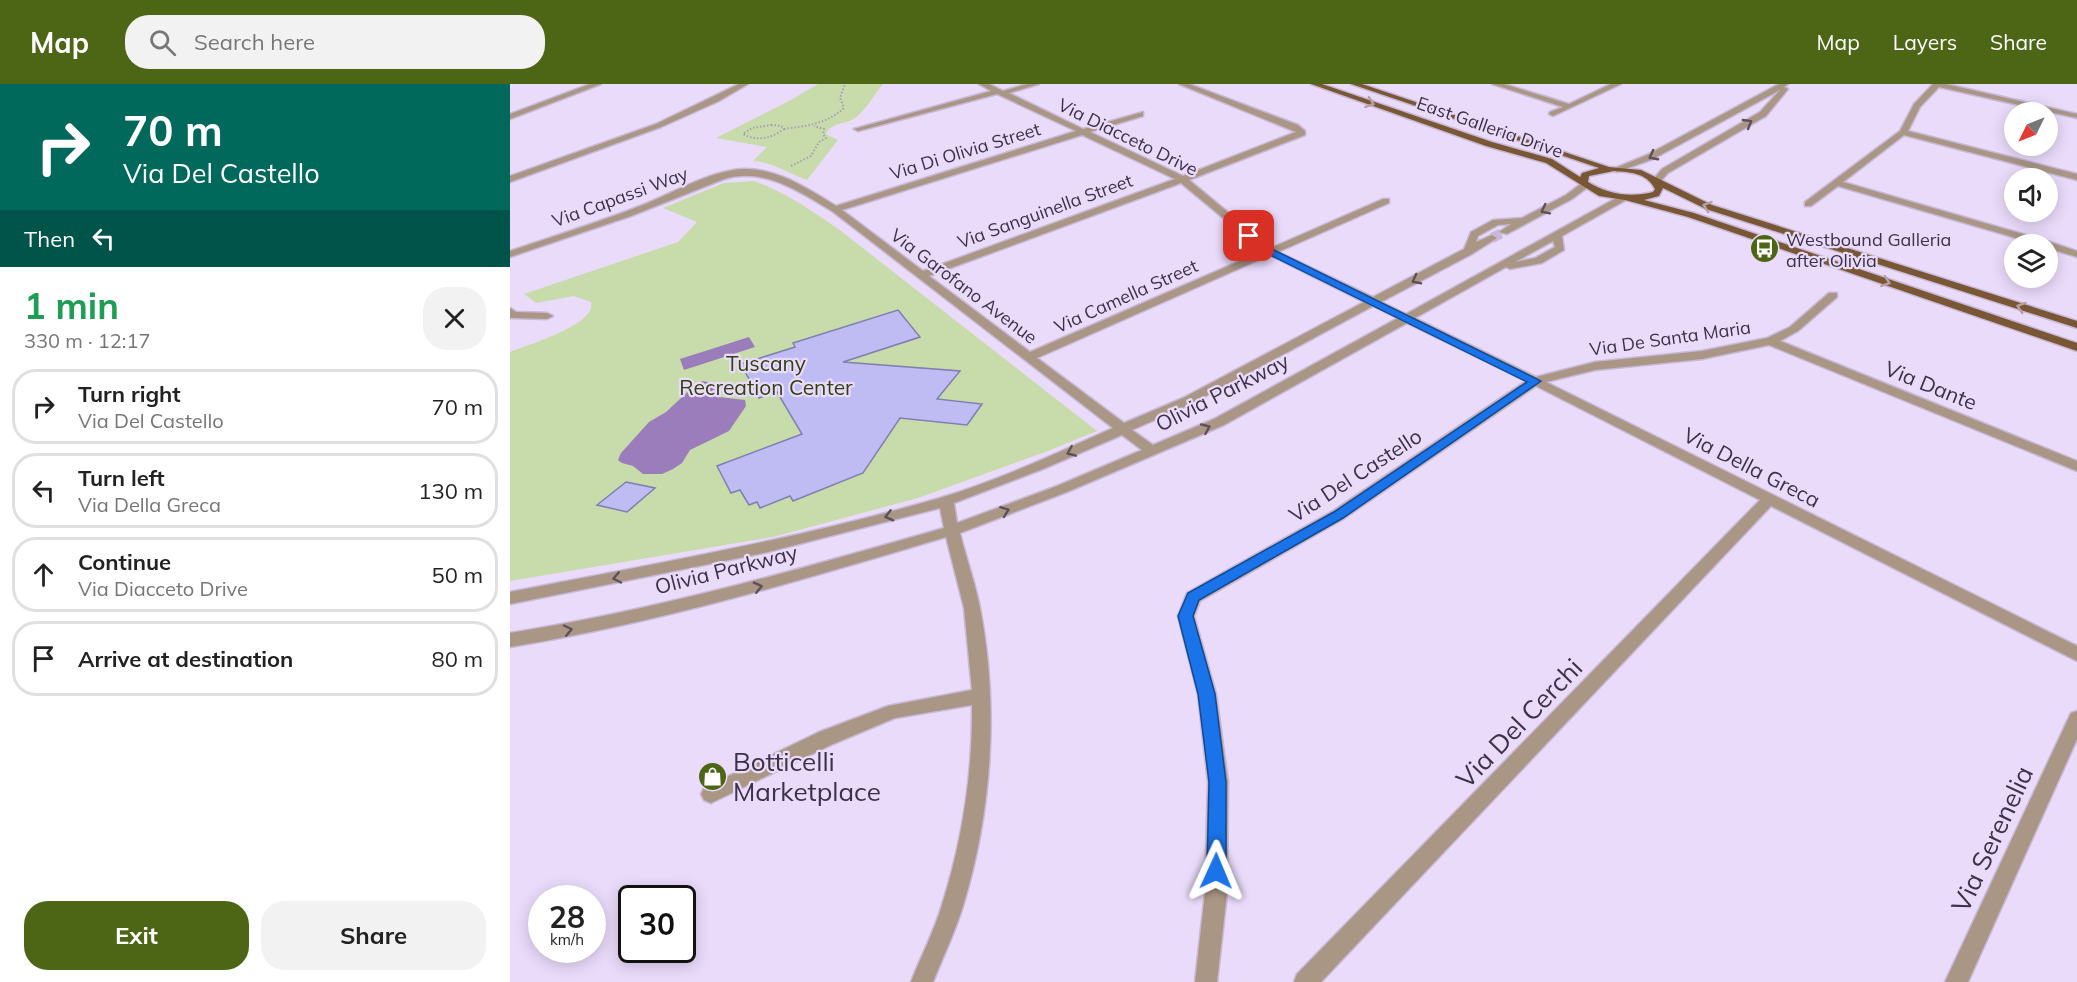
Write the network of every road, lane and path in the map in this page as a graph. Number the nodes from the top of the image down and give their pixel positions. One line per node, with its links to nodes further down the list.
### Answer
1 (597, 84): 18 (street)
2 (744, 84): 28 (street)
3 (845, 84): 19 (path)
4 (983, 84): 13 (street, Via Diacceto Drive)
5 (1035, 84): 13 (street)
6 (1183, 84): 29 (street, Via Sanguinella Street)
7 (1315, 84): 31 (main road, East Galleria Drive, one-way to 31)
8 (1355, 84): 25 (main road, East Galleria Drive)
9 (1496, 84): 14 (street)
10 (1617, 84): 14 (street)
11 (1786, 84): 25 (street, one-way to 25); 30 (street, one-way to 11)
12 (1937, 84): 17 (street); 23 (street)
13 (1000, 92): 21 (street); 22 (street, Via Diacceto Drive)
14 (1569, 106): 16 (street)
15 (1140, 114): 22 (street, Via Di Olivia Street)
16 (1553, 114)
17 (2077, 116)
18 (510, 117)
19 (813, 126): 20 (path); 24 (path)
20 (784, 129): 20 (path)
21 (858, 129)
22 (1084, 132): 29 (street, Via Diacceto Drive); 36 (street, Via Di Olivia Street)
23 (1903, 132): 27 (street); 32 (street)
24 (788, 167)
25 (1614, 168): 30 (main road, East Galleria Drive); 31 (main road)
26 (742, 172): 36 (street, Via Garofano Avenue); 44 (street, Via Capassi Way)
27 (2077, 177)
28 (510, 179)
29 (1181, 179): 42 (street, Via Diacceto Drive); 46 (street, Via Sanguinella Street)
30 (1656, 182): 33 (main road); 52 (main road, one-way to 30)
31 (1585, 183): 33 (main road, East Galleria Drive); 37 (street, Olivia Parkway, one-way to 37)
32 (1838, 183): 35 (street); 39 (street)
33 (1626, 199): 51 (street, Olivia Parkway); 54 (main road, one-way to 54)
34 (1386, 201): 42 (street, Via Camella Street)
35 (1808, 204)
36 (835, 209): 46 (street, Via Garofano Avenue)
37 (1524, 221): 38 (street, Olivia Parkway); 43 (street, Olivia Parkway)
38 (1504, 232)
39 (2010, 234)
40 (1492, 238): 43 (street, Olivia Parkway)
41 (2058, 248): 45 (street)
42 (1269, 251): 48 (street, Via Diacceto Drive); 55 (street, Via Camella Street)
43 (1468, 252): 48 (street, Olivia Parkway, one-way to 48)
44 (510, 254)
45 (2077, 254)
46 (921, 274): 55 (street, Via Garofano Avenue)
47 (1833, 295): 53 (street, Via De Santa Maria)
48 (1374, 303): 51 (street, Via Diacceto Drive); 57 (street, Olivia Parkway)
49 (510, 311): 50 (street)
50 (547, 316)
51 (1407, 318): 56 (street, Via Della Greca); 58 (street, Olivia Parkway, one-way to 51)
52 (2077, 326)
53 (1770, 341): 56 (street, Via De Santa Maria); 59 (street, Via Dante)
54 (2077, 347)
55 (1029, 357): 57 (street, Via Garofano Avenue)
56 (1535, 381): 60 (street, Via Della Greca); 70 (street, Via Del Castello)
57 (1125, 430): 58 (street, Via Garofano Avenue); 61 (street, Olivia Parkway, one-way to 61)
58 (1153, 452): 62 (street, Olivia Parkway, one-way to 58)
59 (2077, 465)
60 (1770, 499): 65 (street, Via Della Greca); 71 (street, Via Del Cerchi)
61 (946, 501): 62 (street); 63 (street, Olivia Parkway, one-way to 63)
62 (950, 531): 64 (street, Olivia Parkway, one-way to 62); 66 (street)
63 (510, 598)
64 (510, 640)
65 (2077, 654)
66 (981, 696): 68 (street); 69 (street)
67 (2077, 719): 72 (street, Via Serenelia)
68 (711, 794)
69 (922, 982)
70 (1206, 982)
71 (1305, 982)
72 (1956, 982)

